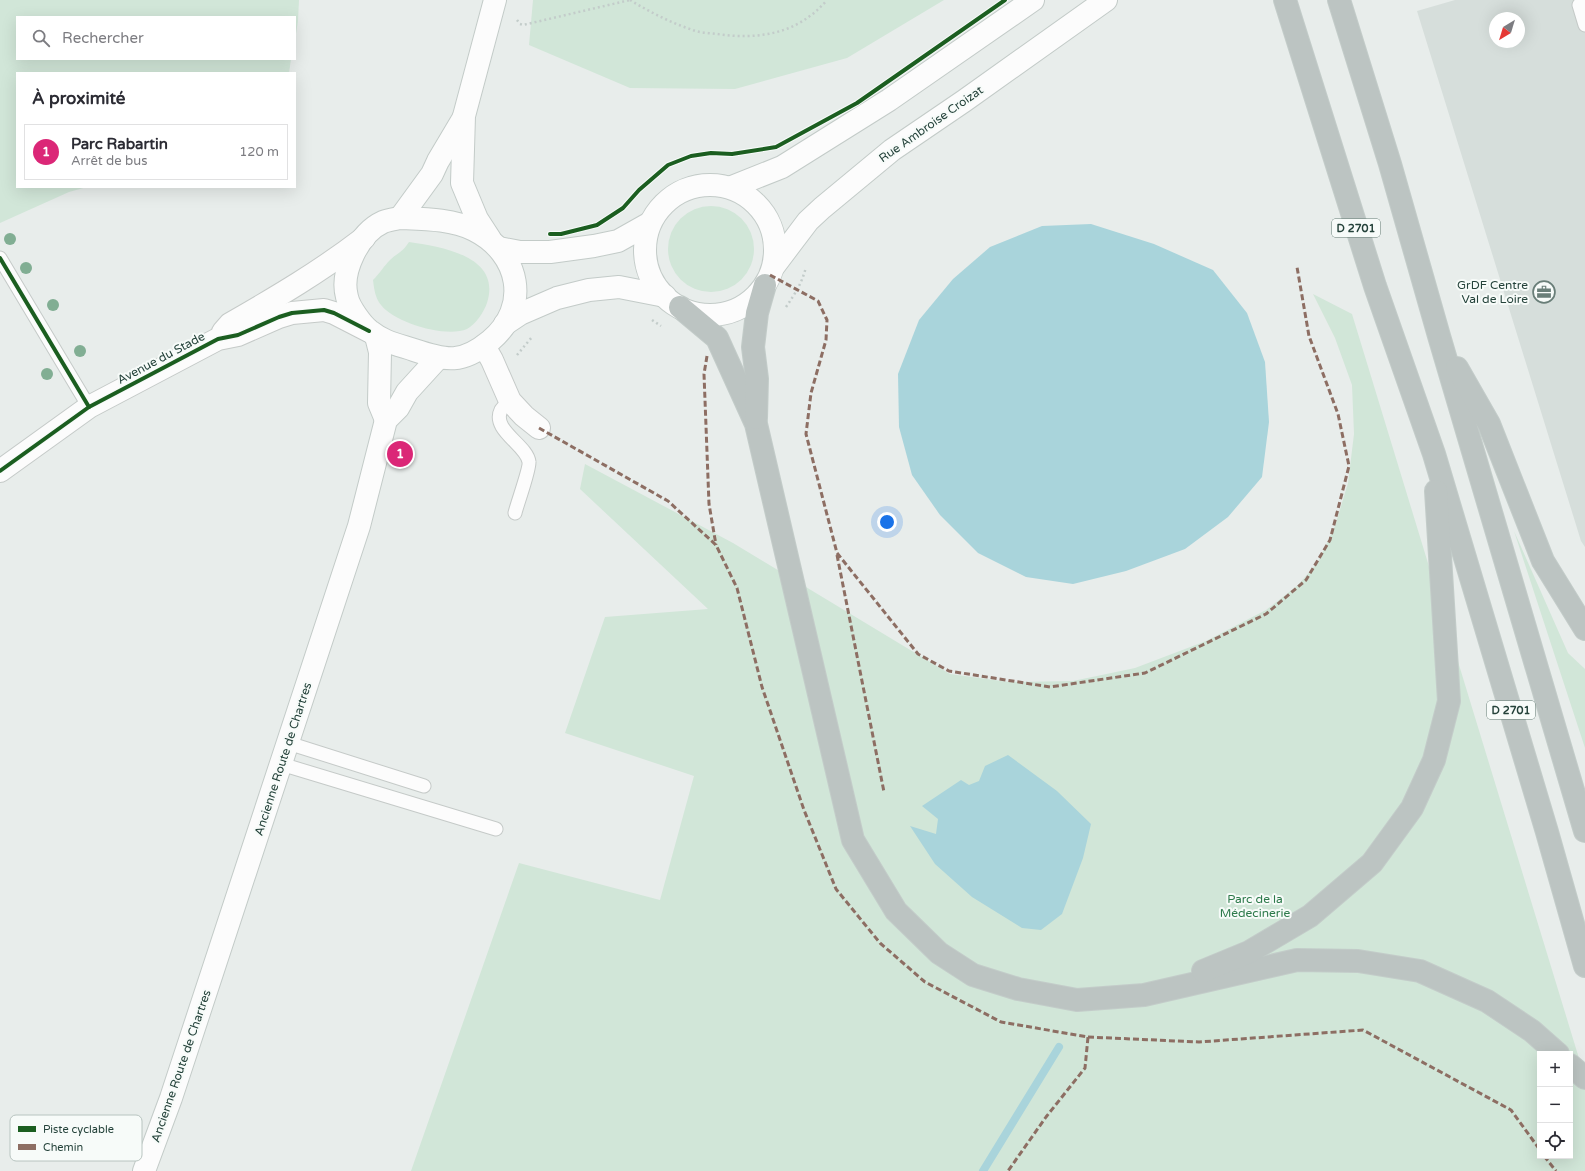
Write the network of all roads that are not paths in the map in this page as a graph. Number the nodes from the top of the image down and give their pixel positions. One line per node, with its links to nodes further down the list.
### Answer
1 (495, 0): 8 (main road)
2 (1033, 0): 9 (main road)
3 (1106, 0): 15 (main road, Rue Ambroise Croizat)
4 (1285, 0): 28 (highway, D 2701)
5 (1339, 0): 19 (highway, D 2701)
6 (1585, 4): 7 (lane)
7 (1585, 24)
8 (464, 116): 10 (main road); 13 (main road)
9 (732, 187): 11 (main road); 15 (main road)
10 (400, 218): 12 (main road, Avenue du Stade); 13 (main road, Avenue du Stade)
11 (650, 223): 13 (main road); 16 (main road)
12 (364, 238): 18 (main road); 20 (main road, Avenue du Stade)
13 (495, 244): 17 (main road)
14 (0, 258): 24 (lane)
15 (769, 275): 16 (main road); 26 (highway)
16 (673, 302): 17 (main road); 26 (highway)
17 (505, 324): 21 (main road, Avenue du Stade)
18 (373, 333): 20 (main road, Avenue du Stade); 22 (main road, Avenue du Stade); 25 (main road)
19 (1439, 336): 31 (highway); 36 (highway, D 2701)
20 (218, 338): 24 (main road, Avenue du Stade)
21 (484, 346): 22 (main road, Avenue du Stade); 23 (main road)
22 (438, 358): 25 (main road, Ancienne Route de Chartres)
23 (510, 401): 27 (main road); 30 (lane)
24 (89, 407): 29 (main road, Avenue du Stade)
25 (386, 420): 32 (main road, Ancienne Route de Chartres)
26 (756, 424): 38 (highway)
27 (539, 428)
28 (1434, 454): 37 (highway, D 2701); 38 (highway)
29 (0, 471)
30 (515, 513)
31 (1585, 629)
32 (288, 743): 33 (main road, Ancienne Route de Chartres); 34 (lane)
33 (281, 764): 35 (lane); 42 (main road, Ancienne Route de Chartres)
34 (424, 786)
35 (496, 829)
36 (1585, 831)
37 (1585, 966)
38 (1144, 995): 39 (highway)
39 (1555, 1051)
40 (1573, 1068): 41 (highway)
41 (1585, 1078)
42 (144, 1171)

